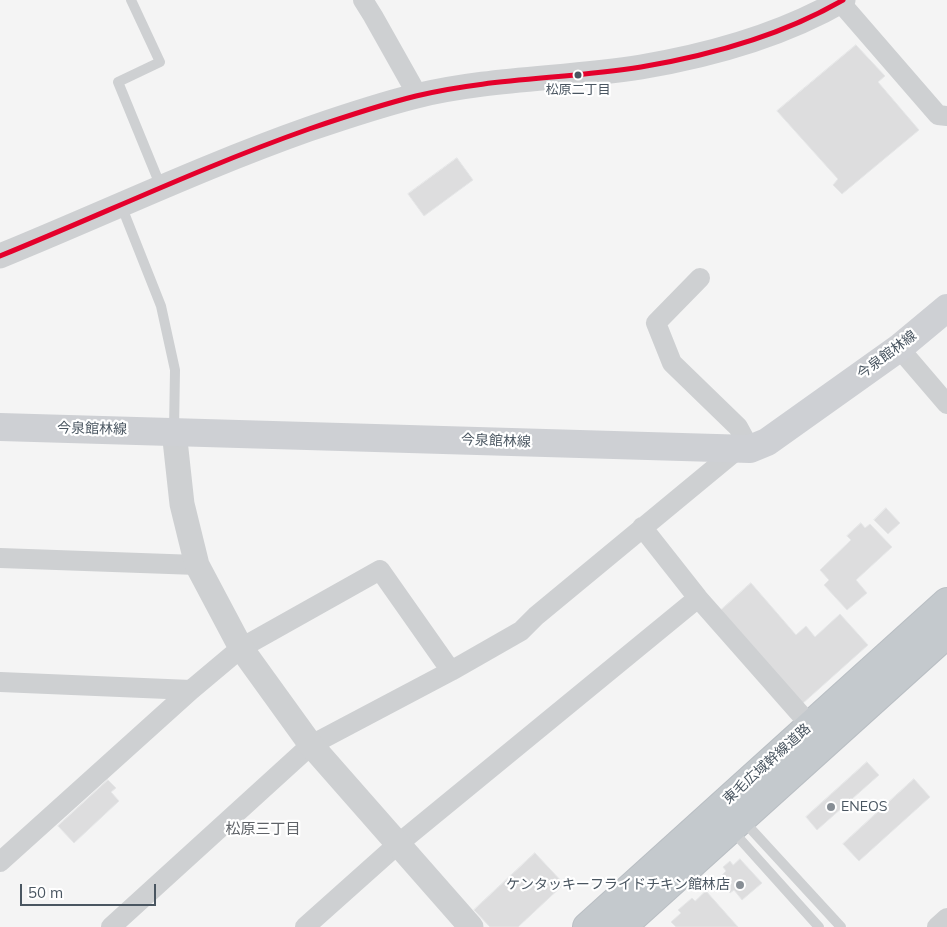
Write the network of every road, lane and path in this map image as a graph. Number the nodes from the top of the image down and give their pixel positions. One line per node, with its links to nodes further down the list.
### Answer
1 (131, 0): 6 (lane)
2 (363, 0): 4 (street)
3 (842, 1): 4 (street); 5 (street)
4 (418, 96): 6 (street)
5 (947, 116)
6 (161, 188): 7 (street)
7 (121, 205): 8 (street); 14 (lane)
8 (0, 256)
9 (700, 278): 15 (street)
10 (947, 308): 11 (main road, 今泉館林線)
11 (899, 348): 12 (street); 15 (main road, 今泉館林線)
12 (947, 404)
13 (0, 427): 14 (main road, 今泉館林線)
14 (174, 431): 15 (main road, 今泉館林線); 18 (street)
15 (744, 449): 16 (street)
16 (642, 527): 19 (street); 23 (street)
17 (0, 558): 18 (street)
18 (197, 565): 22 (street)
19 (698, 598): 26 (street); 29 (street)
20 (947, 602): 26 (highway, 東毛広域幹線道路)
21 (947, 634): 28 (highway, 東毛広域幹線道路)
22 (240, 648): 23 (street); 25 (street); 27 (street)
23 (451, 671): 27 (street)
24 (0, 682): 25 (street)
25 (191, 690): 30 (street)
26 (810, 725): 35 (highway, 東毛広域幹線道路)
27 (311, 746): 29 (street); 32 (street)
28 (737, 823): 36 (highway, 東毛広域幹線道路); 37 (lane); 38 (lane)
29 (398, 844): 33 (street); 34 (street)
30 (0, 862)
31 (947, 918): 39 (street)
32 (110, 927)
33 (305, 927)
34 (471, 927)
35 (587, 927)
36 (622, 927)
37 (819, 927)
38 (841, 927)
39 (936, 927)

